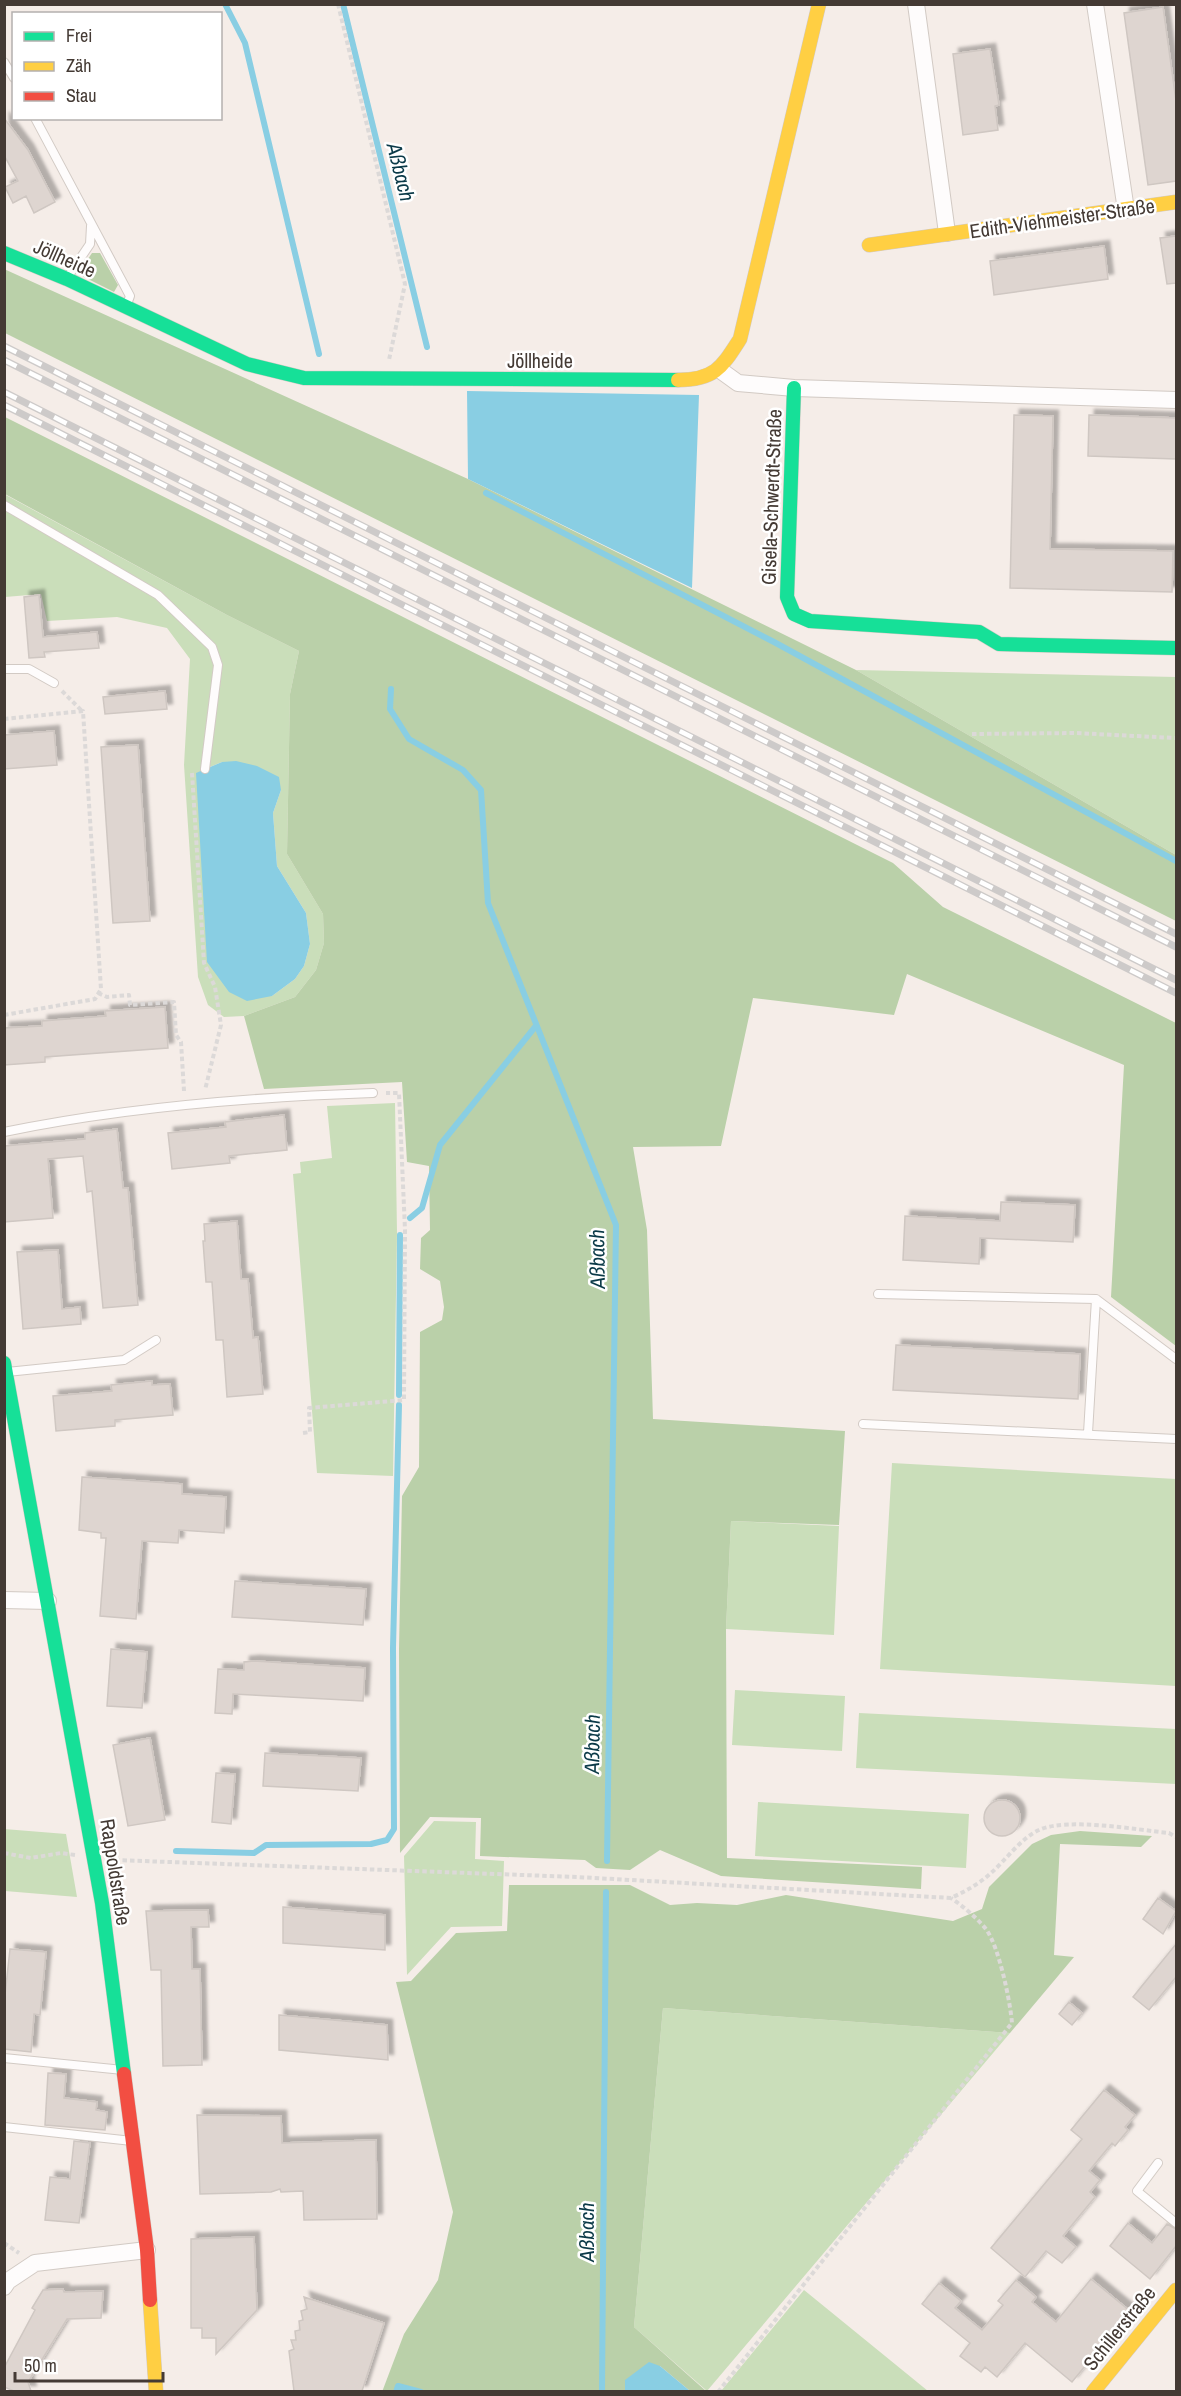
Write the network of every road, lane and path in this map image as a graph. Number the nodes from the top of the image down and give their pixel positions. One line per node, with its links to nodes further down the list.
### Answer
1 (338, 4): 17 (path)
2 (819, 4): 16 (street)
3 (1095, 4): 9 (street)
4 (918, 5): 11 (street, Edith-Viehmeister-Straße)
5 (4, 62): 6 (lane)
6 (12, 75)
7 (36, 120): 10 (lane)
8 (1176, 202): 9 (street, Edith-Viehmeister-Straße)
9 (1126, 210): 11 (street, Edith-Viehmeister-Straße)
10 (91, 225): 14 (lane); 15 (lane)
11 (947, 234): 12 (street, Edith-Viehmeister-Straße)
12 (869, 245)
13 (4, 253): 14 (street, Jöllheide)
14 (66, 279): 15 (street, Jöllheide)
15 (125, 308): 17 (street, Jöllheide)
16 (720, 369): 17 (street, Jöllheide); 18 (street)
17 (385, 378)
18 (794, 388): 19 (street); 21 (street, Gisela-Schwerdt-Straße)
19 (1176, 400)
20 (4, 505): 28 (lane)
21 (1176, 648)
22 (4, 669): 23 (lane)
23 (54, 683): 24 (path)
24 (83, 711): 25 (path); 30 (path)
25 (4, 718)
26 (972, 734): 27 (path)
27 (1176, 738)
28 (207, 755): 29 (lane); 33 (path)
29 (205, 769)
30 (98, 993): 31 (path); 34 (path)
31 (4, 1015)
32 (373, 1093): 33 (lane); 42 (path)
33 (202, 1105): 34 (lane)
34 (184, 1107): 35 (lane)
35 (4, 1132)
36 (878, 1294): 37 (lane)
37 (1096, 1299): 39 (lane); 43 (lane)
38 (156, 1340): 40 (lane)
39 (1176, 1359)
40 (5, 1368): 46 (street, Rappoldstraße)
41 (863, 1424): 43 (lane)
42 (303, 1433)
43 (1088, 1433): 44 (lane)
44 (1176, 1438)
45 (4, 1600): 46 (street)
46 (48, 1601): 49 (street, Rappoldstraße)
47 (1176, 1837): 50 (path)
48 (4, 1854): 49 (path)
49 (95, 1859): 50 (path); 52 (street, Rappoldstraße)
50 (951, 1898): 61 (path)
51 (4, 2058): 52 (lane)
52 (125, 2070): 54 (street, Rappoldstraße)
53 (4, 2127): 54 (lane)
54 (134, 2141): 57 (street, Rappoldstraße)
55 (1158, 2163): 56 (lane)
56 (1176, 2223)
57 (147, 2250): 58 (street); 60 (street, Rappoldstraße)
58 (4, 2287)
59 (1176, 2290): 62 (street, Schillerstraße)
60 (156, 2391)
61 (718, 2391)
62 (1093, 2391)

